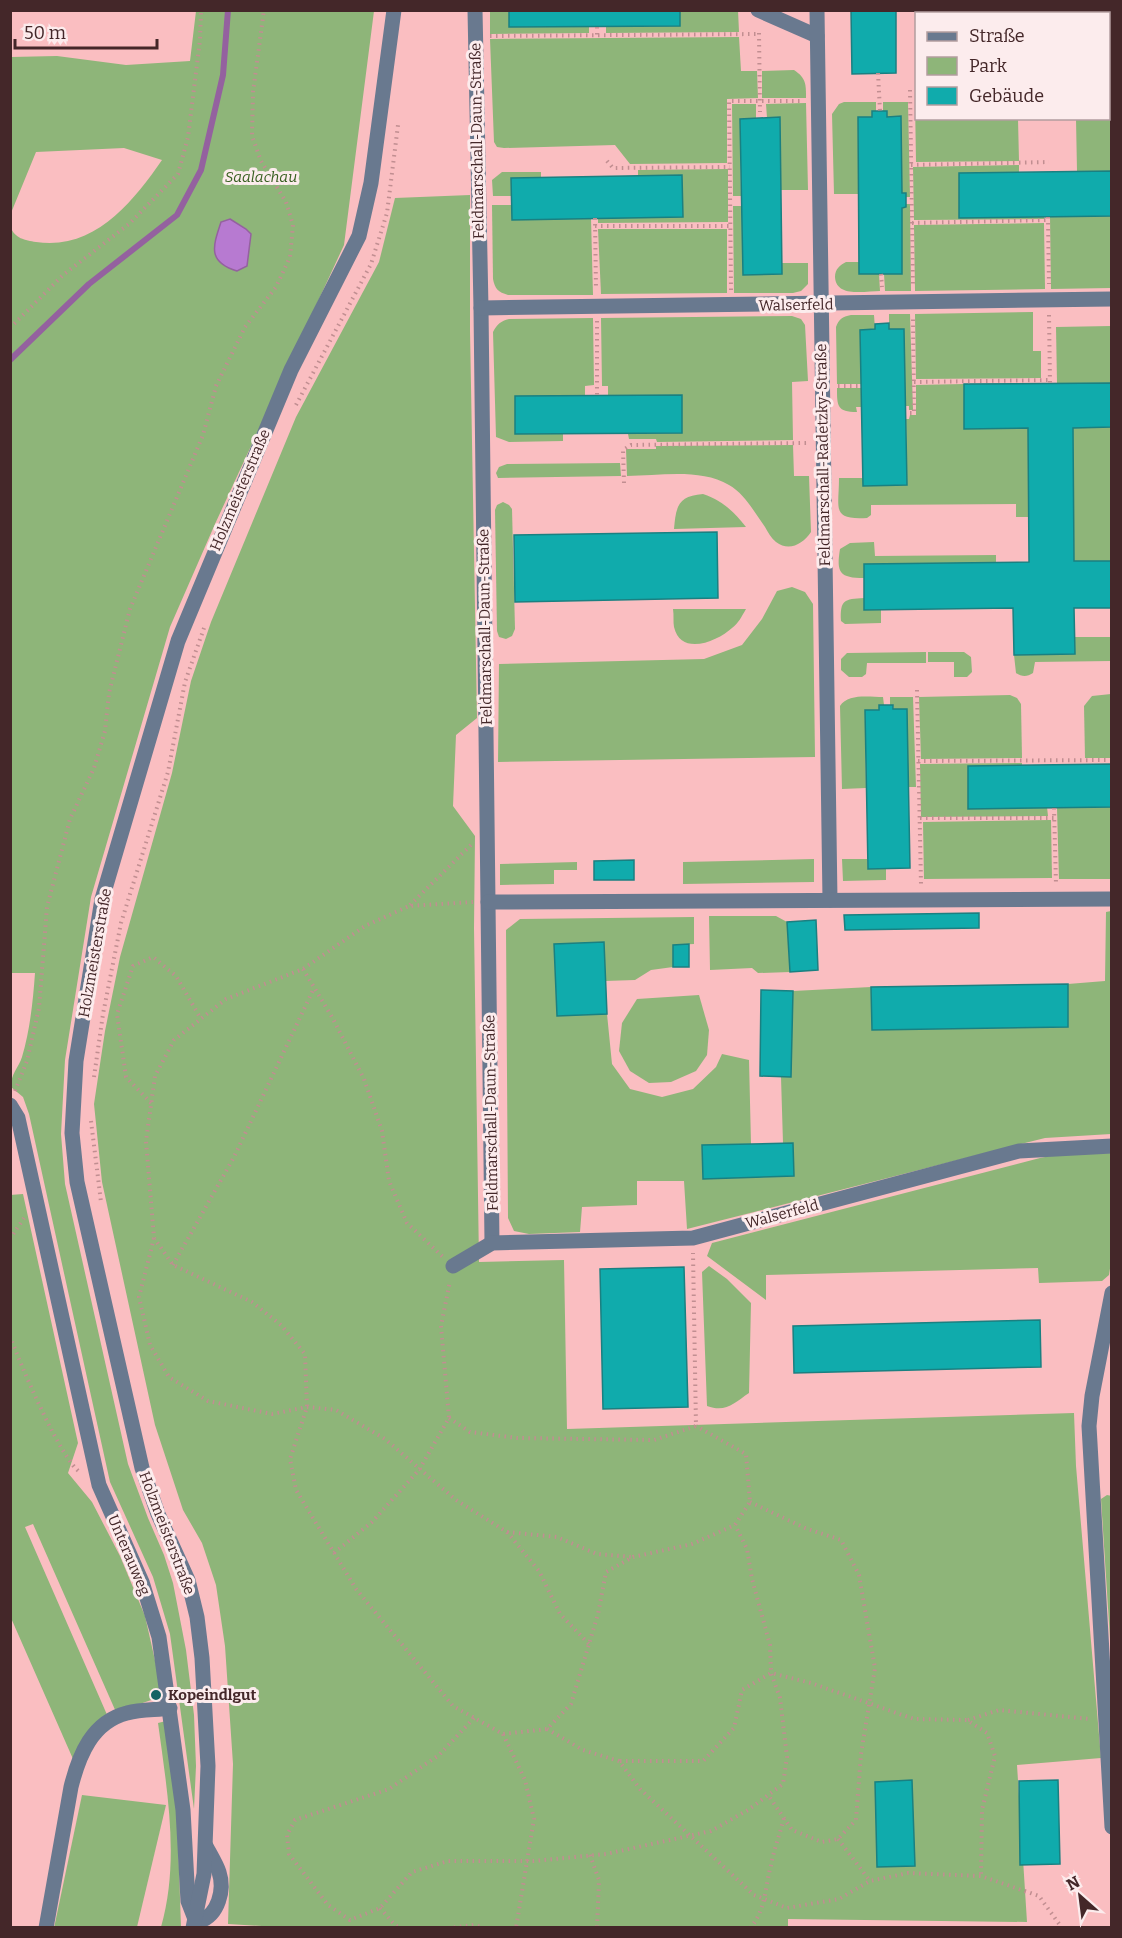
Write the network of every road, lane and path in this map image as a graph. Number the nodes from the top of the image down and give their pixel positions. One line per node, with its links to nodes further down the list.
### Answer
1 (201, 10): 32 (path)
2 (264, 10): 59 (path)
3 (394, 10): 96 (street, Holzmeisterstraße)
4 (474, 10): 11 (street, Feldmarschall-Daun-Straße)
5 (817, 10): 10 (street, Feldmarschall-Radetzky-Straße)
6 (759, 11): 8 (path); 10 (street)
7 (597, 27): 9 (path)
8 (759, 34): 9 (path); 14 (path)
9 (597, 35): 11 (path)
10 (817, 36): 15 (street, Feldmarschall-Radetzky-Straße)
11 (475, 37): 31 (street, Feldmarschall-Daun-Straße)
12 (878, 73): 16 (path)
13 (910, 90): 21 (path)
14 (760, 101): 15 (path); 17 (path); 22 (path)
15 (818, 101): 29 (street, Feldmarschall-Radetzky-Straße)
16 (880, 111)
17 (760, 112)
18 (398, 121): 37 (path)
19 (607, 161): 22 (path)
20 (1049, 162): 21 (path)
21 (911, 165): 24 (path)
22 (729, 167): 26 (path)
23 (1048, 220): 24 (path)
24 (912, 223): 28 (path)
25 (595, 226): 26 (path)
26 (730, 226): 30 (path)
27 (1112, 299): 28 (street, Walserfeld)
28 (913, 303): 29 (street, Walserfeld); 34 (path)
29 (821, 304): 30 (street, Walserfeld); 35 (street, Feldmarschall-Radetzky-Straße)
30 (731, 306): 31 (street, Walserfeld)
31 (481, 308): 48 (street, Feldmarschall-Daun-Straße)
32 (10, 328)
33 (1050, 380): 34 (path)
34 (914, 382): 38 (path)
35 (823, 386): 36 (path); 39 (street, Feldmarschall-Radetzky-Straße)
36 (861, 386)
37 (293, 411)
38 (910, 413)
39 (823, 442): 40 (path); 49 (street, Feldmarschall-Radetzky-Straße)
40 (624, 483)
41 (206, 621): 58 (path)
42 (917, 690): 44 (path)
43 (1112, 760): 44 (path)
44 (918, 761): 46 (path)
45 (1054, 808): 47 (path)
46 (920, 818): 47 (path); 50 (path)
47 (1054, 818): 51 (path)
48 (488, 824): 53 (street, Feldmarschall-Daun-Straße); 54 (path)
49 (830, 900): 50 (street); 53 (street)
50 (921, 900): 51 (street)
51 (1056, 900): 52 (street)
52 (1112, 900)
53 (488, 902): 54 (path); 66 (street, Feldmarschall-Daun-Straße)
54 (409, 906): 55 (path)
55 (303, 969): 56 (path); 57 (path)
56 (314, 987): 67 (path); 68 (path)
57 (201, 1019): 60 (path); 60 (path)
58 (93, 1081)
59 (13, 1098): 75 (street, Unterauweg)
60 (151, 1103): 64 (path)
61 (91, 1114): 63 (path)
62 (1112, 1146): 65 (street, Walserfeld)
63 (103, 1210)
64 (154, 1238): 67 (path); 71 (path)
65 (693, 1238): 66 (street, Walserfeld); 73 (path)
66 (492, 1243): 68 (street, Walserfeld)
67 (173, 1265): 71 (path)
68 (453, 1266): 72 (path)
69 (1112, 1293): 87 (street)
70 (10, 1336): 75 (path)
71 (307, 1407): 74 (path); 79 (path)
72 (449, 1418): 73 (path); 74 (path)
73 (696, 1426): 76 (path)
74 (419, 1470): 78 (path); 79 (path)
75 (99, 1485): 84 (street, Unterauweg)
76 (750, 1502): 77 (path); 83 (path)
77 (735, 1525): 80 (path); 82 (path)
78 (507, 1532): 80 (path); 81 (path)
79 (334, 1553): 85 (path)
80 (633, 1557): 81 (path)
81 (589, 1644): 88 (path)
82 (771, 1673): 83 (path); 90 (path); 91 (path)
83 (869, 1704): 86 (path); 95 (path)
84 (170, 1708): 103 (street, Unterauweg); 104 (street)
85 (474, 1718): 89 (path); 102 (path)
86 (967, 1720): 87 (path); 99 (path)
87 (1105, 1720): 93 (street)
88 (548, 1729): 89 (path); 90 (path)
89 (502, 1734): 98 (path)
90 (619, 1761): 94 (path)
91 (768, 1795): 92 (path); 94 (path)
92 (784, 1818): 95 (path); 101 (path)
93 (1112, 1827)
94 (689, 1836): 97 (path); 101 (path)
95 (838, 1839): 100 (path)
96 (205, 1845): 103 (street, Unterauweg)
97 (590, 1855): 98 (path); 109 (path)
98 (526, 1861): 102 (path); 108 (path)
99 (981, 1876): 100 (path); 111 (path)
100 (870, 1881): 101 (path)
101 (765, 1899): 110 (path)
102 (380, 1908): 105 (path)
103 (194, 1923)
104 (46, 1928)
105 (400, 1928)
106 (448, 1928): 107 (path)
107 (483, 1928)
108 (516, 1928)
109 (597, 1928)
110 (750, 1928)
111 (1062, 1928)

